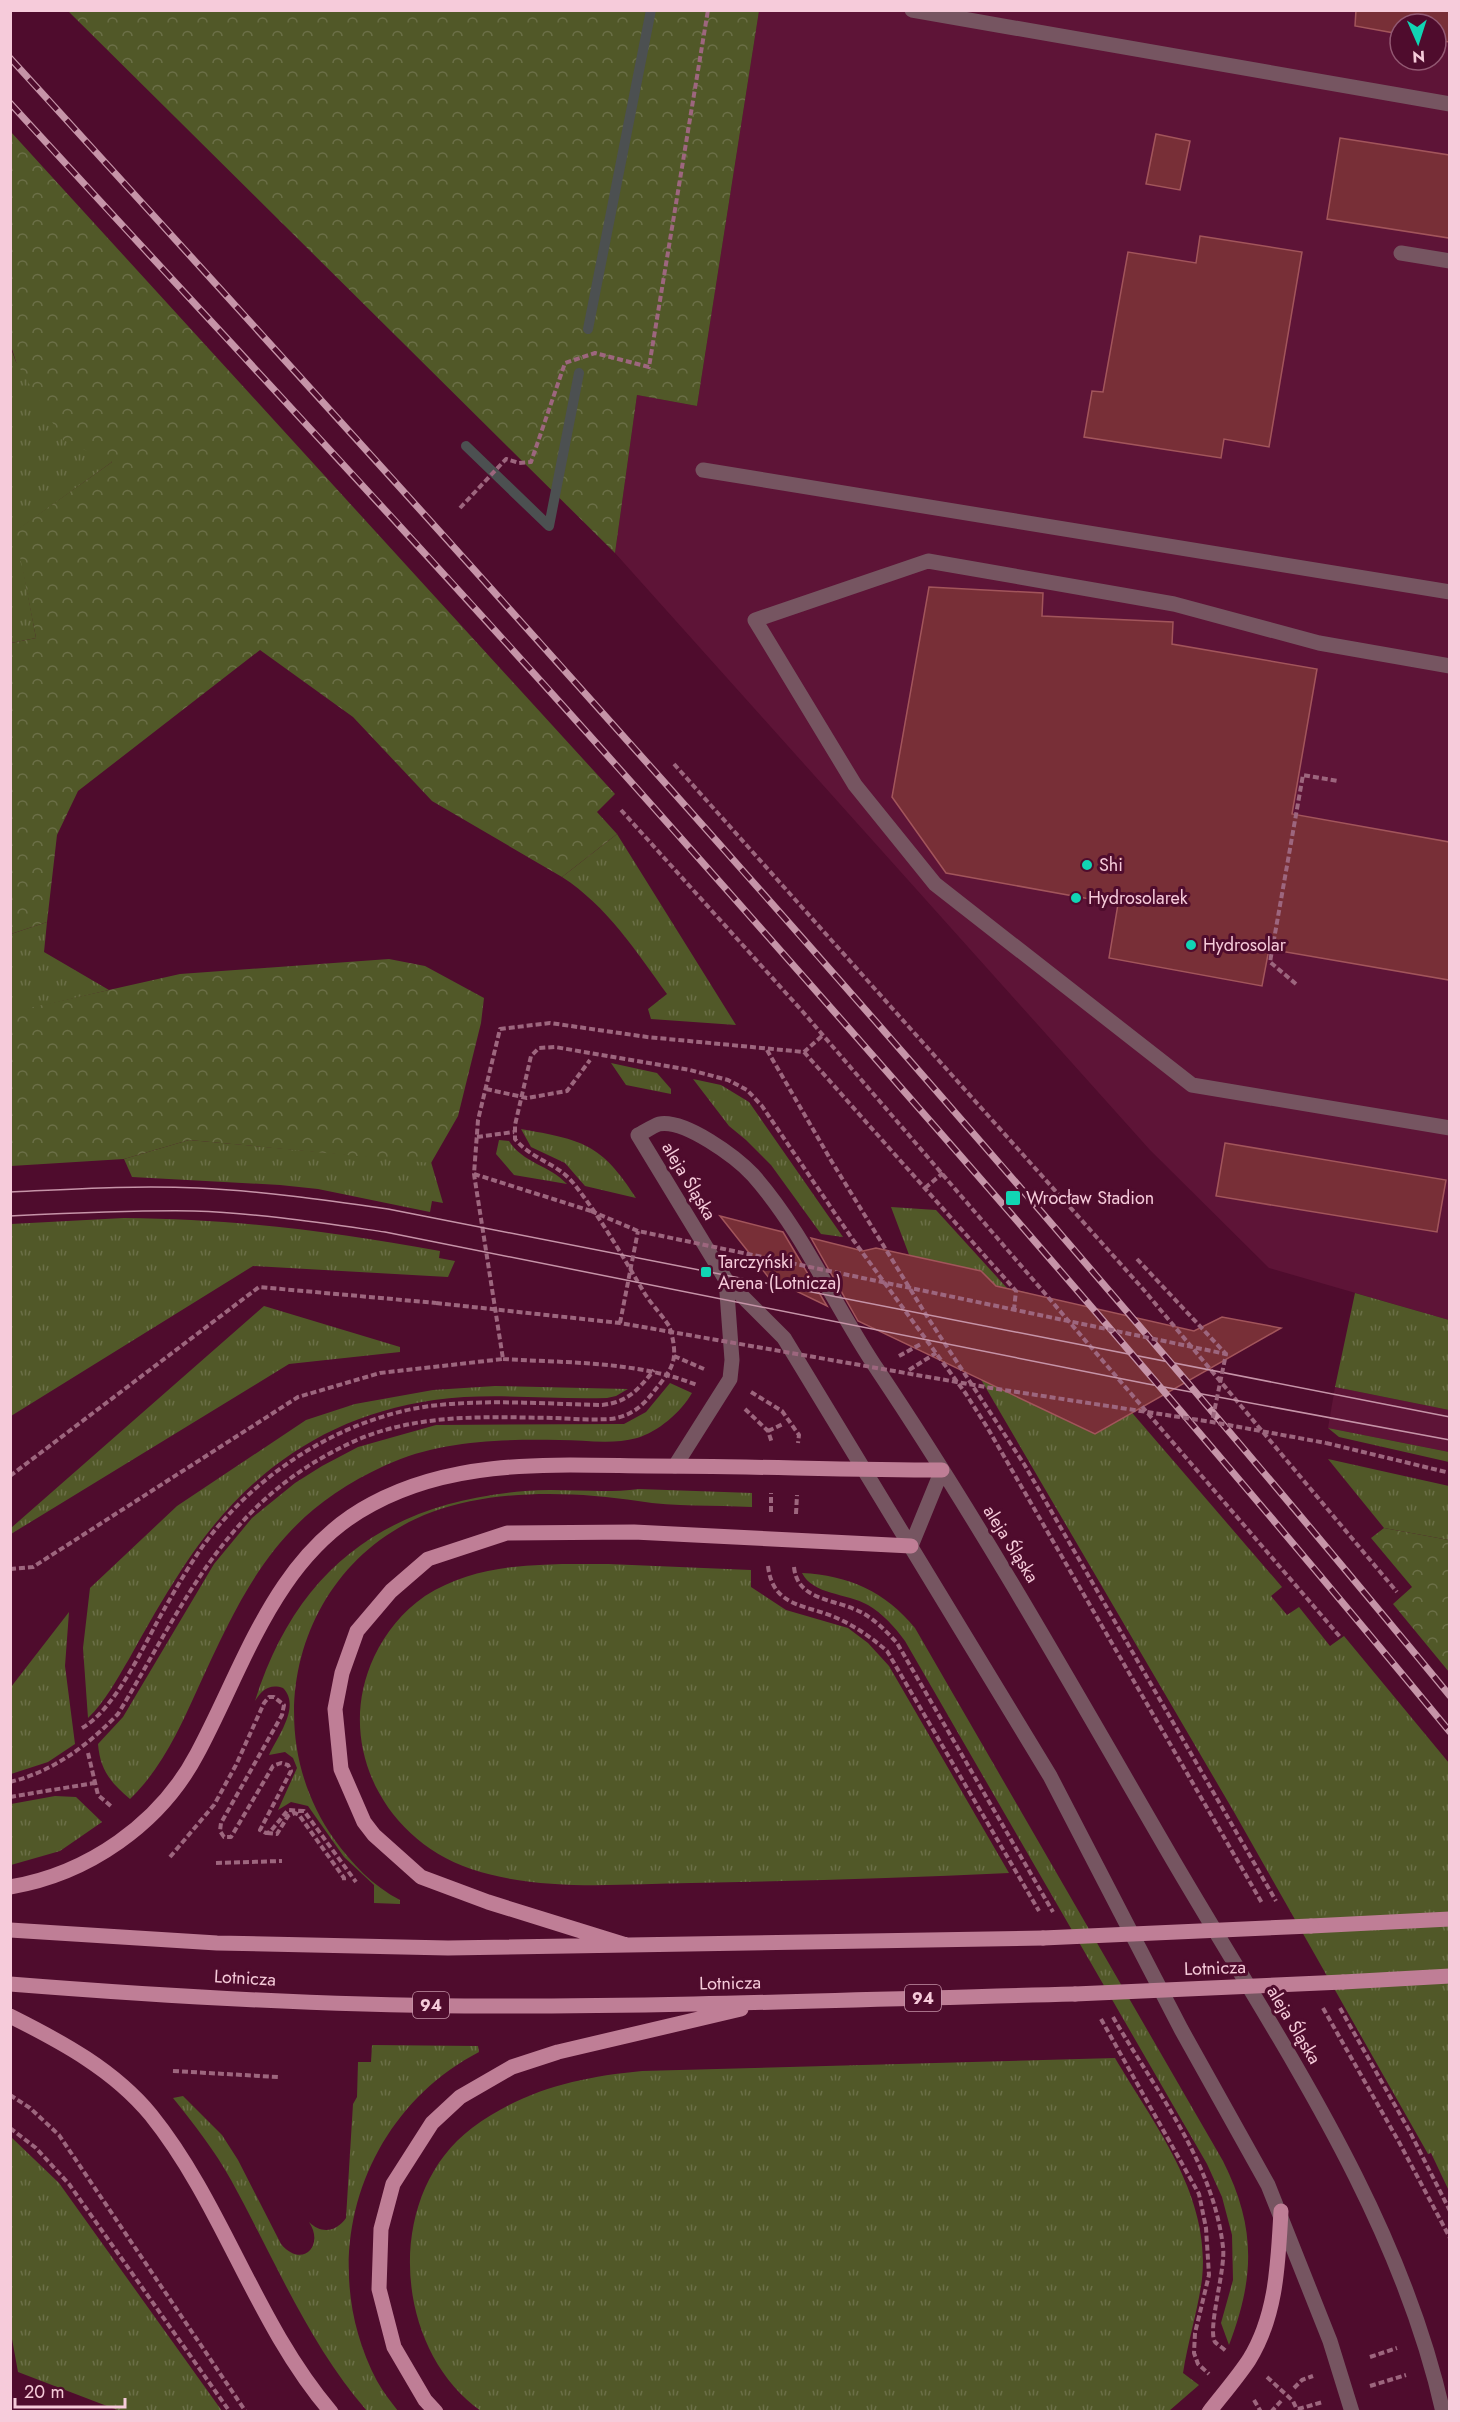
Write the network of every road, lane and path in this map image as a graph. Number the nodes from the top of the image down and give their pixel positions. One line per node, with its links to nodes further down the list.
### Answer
1 (708, 10): 7 (path)
2 (912, 10): 3 (street)
3 (1449, 104)
4 (1401, 253): 5 (street)
5 (1449, 261)
6 (703, 470): 8 (street)
7 (460, 508)
8 (1449, 592)
9 (1449, 666): 20 (street)
10 (674, 764): 57 (path)
11 (1338, 781): 13 (path)
12 (621, 810): 14 (path)
13 (1296, 984)
14 (823, 1035): 16 (path); 23 (path)
15 (767, 1050): 16 (path); 18 (path); 31 (path)
16 (804, 1052): 25 (path)
17 (590, 1060): 19 (path)
18 (486, 1089): 19 (path); 22 (path)
19 (520, 1096): 21 (path); 33 (path)
20 (1449, 1128)
21 (514, 1132): 22 (path); 37 (path)
22 (477, 1137): 24 (path)
23 (943, 1173): 25 (path); 58 (path)
24 (474, 1174): 26 (path, bridge); 35 (path)
25 (926, 1188): 29 (path)
26 (638, 1231): 29 (path, bridge); 30 (path, bridge)
27 (1137, 1259): 34 (path)
28 (726, 1280): 46 (street); 47 (street, aleja Śląska); 48 (street, aleja Śląska)
29 (1014, 1310): 34 (path, bridge)
30 (620, 1323): 41 (path, bridge); 50 (path, bridge)
31 (938, 1334): 32 (path); 73 (path)
32 (933, 1337)
33 (936, 1353): 36 (path); 72 (path)
34 (1226, 1354): 41 (path, bridge)
35 (503, 1359): 37 (path); 56 (path)
36 (916, 1365)
37 (668, 1373): 38 (path)
38 (699, 1385)
39 (753, 1394): 45 (path)
40 (745, 1409): 43 (path)
41 (1212, 1422): 49 (path, bridge)
42 (783, 1424): 43 (path)
43 (768, 1431): 44 (path)
44 (772, 1445)
45 (797, 1450)
46 (675, 1466): 47 (main road); 71 (main road)
47 (865, 1470): 48 (main road); 55 (street, aleja Śląska)
48 (942, 1470): 55 (street); 109 (street, aleja Śląska)
49 (1449, 1473)
50 (10, 1476)
51 (771, 1489): 53 (path)
52 (797, 1490): 54 (path)
53 (771, 1512)
54 (796, 1513)
55 (910, 1546): 76 (main road); 87 (street, aleja Śląska)
56 (10, 1569)
57 (1397, 1592)
58 (1341, 1638)
59 (86, 1743): 61 (path)
60 (88, 1753): 62 (path)
61 (10, 1782)
62 (94, 1783): 63 (path); 64 (path)
63 (10, 1797)
64 (113, 1808)
65 (266, 1833): 66 (path); 69 (path); 70 (path)
66 (170, 1857)
67 (282, 1861): 68 (path)
68 (216, 1863)
69 (344, 1882)
70 (356, 1882)
71 (10, 1887)
72 (1266, 1909)
73 (1281, 1909)
74 (1449, 1919): 76 (main road, Lotnicza, bridge)
75 (10, 1930): 76 (main road, Lotnicza)
76 (626, 1946)
77 (1449, 1976): 81 (main road, Lotnicza / 94, bridge)
78 (10, 1984): 81 (main road, Lotnicza / 94)
79 (1335, 2000): 88 (path)
80 (1318, 2001): 89 (path)
81 (770, 2002): 104 (main road)
82 (10, 2016): 103 (main road)
83 (173, 2071): 84 (path)
84 (278, 2077)
85 (10, 2095): 102 (path)
86 (10, 2128): 101 (path)
87 (1281, 2211): 105 (main road); 108 (street, aleja Śląska)
88 (1449, 2211)
89 (1449, 2238)
90 (1397, 2348): 91 (path)
91 (1370, 2357)
92 (1314, 2376): 96 (path)
93 (1269, 2378): 100 (path)
94 (1398, 2378): 95 (path)
95 (1378, 2384)
96 (1294, 2388)
97 (1254, 2400): 106 (path)
98 (1281, 2401): 107 (path)
99 (1322, 2402): 100 (path)
100 (1298, 2410)
101 (230, 2412)
102 (246, 2412)
103 (331, 2412)
104 (436, 2412)
105 (1209, 2412)
106 (1261, 2412)
107 (1271, 2412)
108 (1352, 2412)
109 (1443, 2412)

